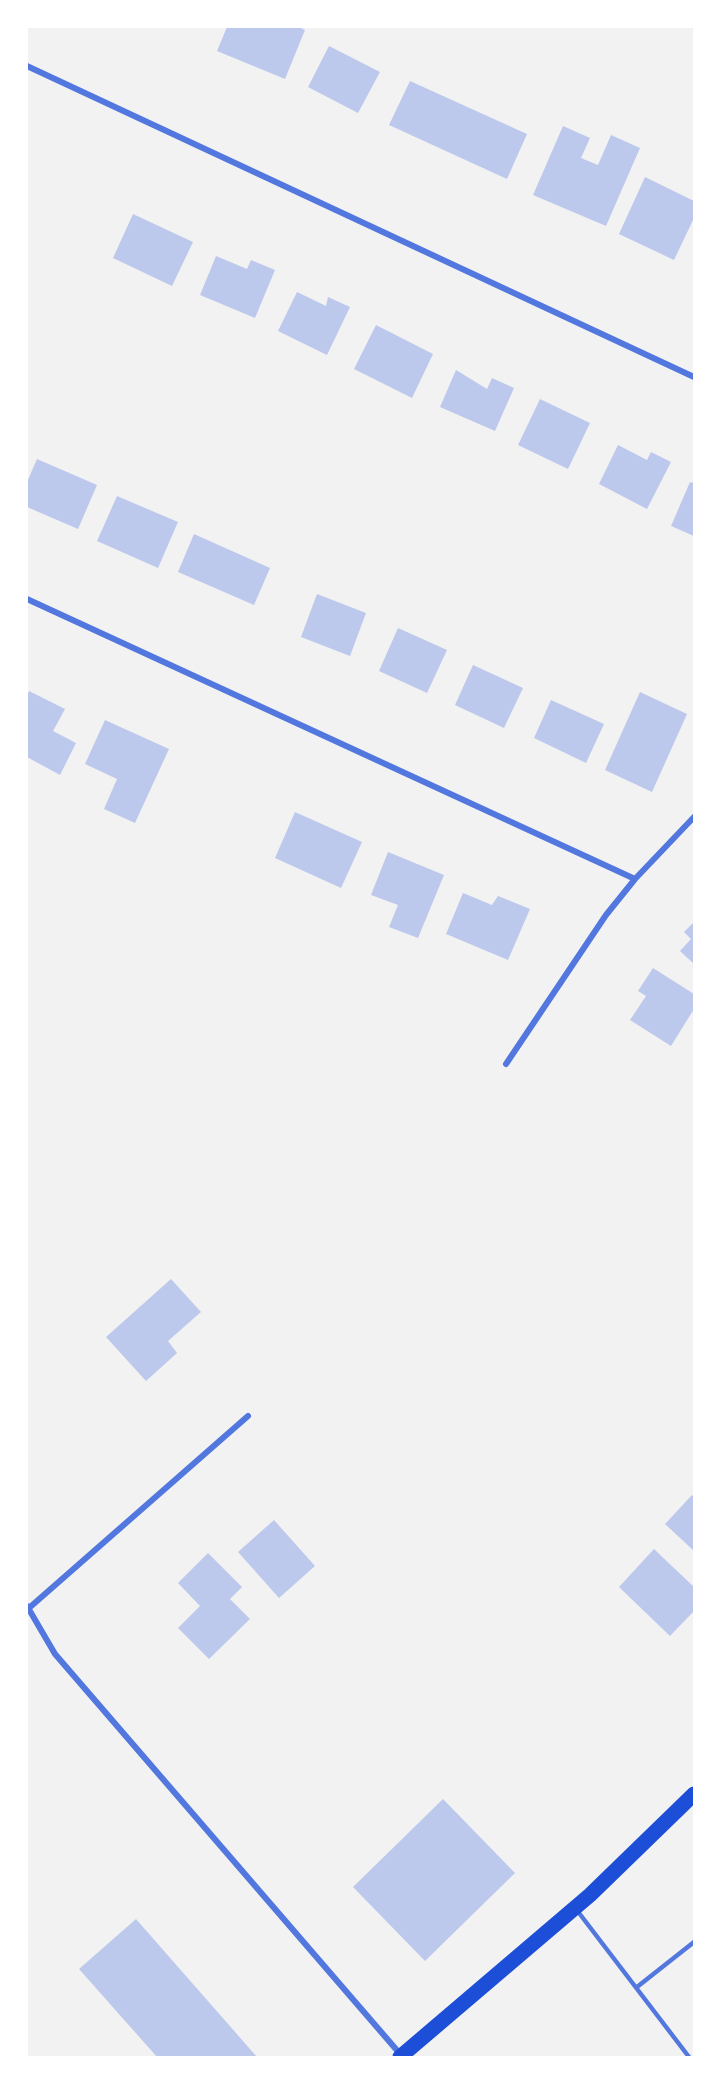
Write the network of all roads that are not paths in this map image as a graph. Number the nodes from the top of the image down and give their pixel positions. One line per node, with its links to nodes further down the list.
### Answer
1 (27, 66): 2 (street)
2 (694, 376)
3 (27, 599): 5 (street)
4 (694, 817): 5 (street)
5 (635, 879): 6 (street)
6 (506, 1064)
7 (248, 1416): 8 (street)
8 (28, 1607): 13 (street)
9 (694, 1794): 10 (main road)
10 (575, 1907): 12 (lane); 13 (main road)
11 (694, 1942): 12 (lane)
12 (638, 1988): 14 (lane)
13 (401, 2057)
14 (689, 2057)

